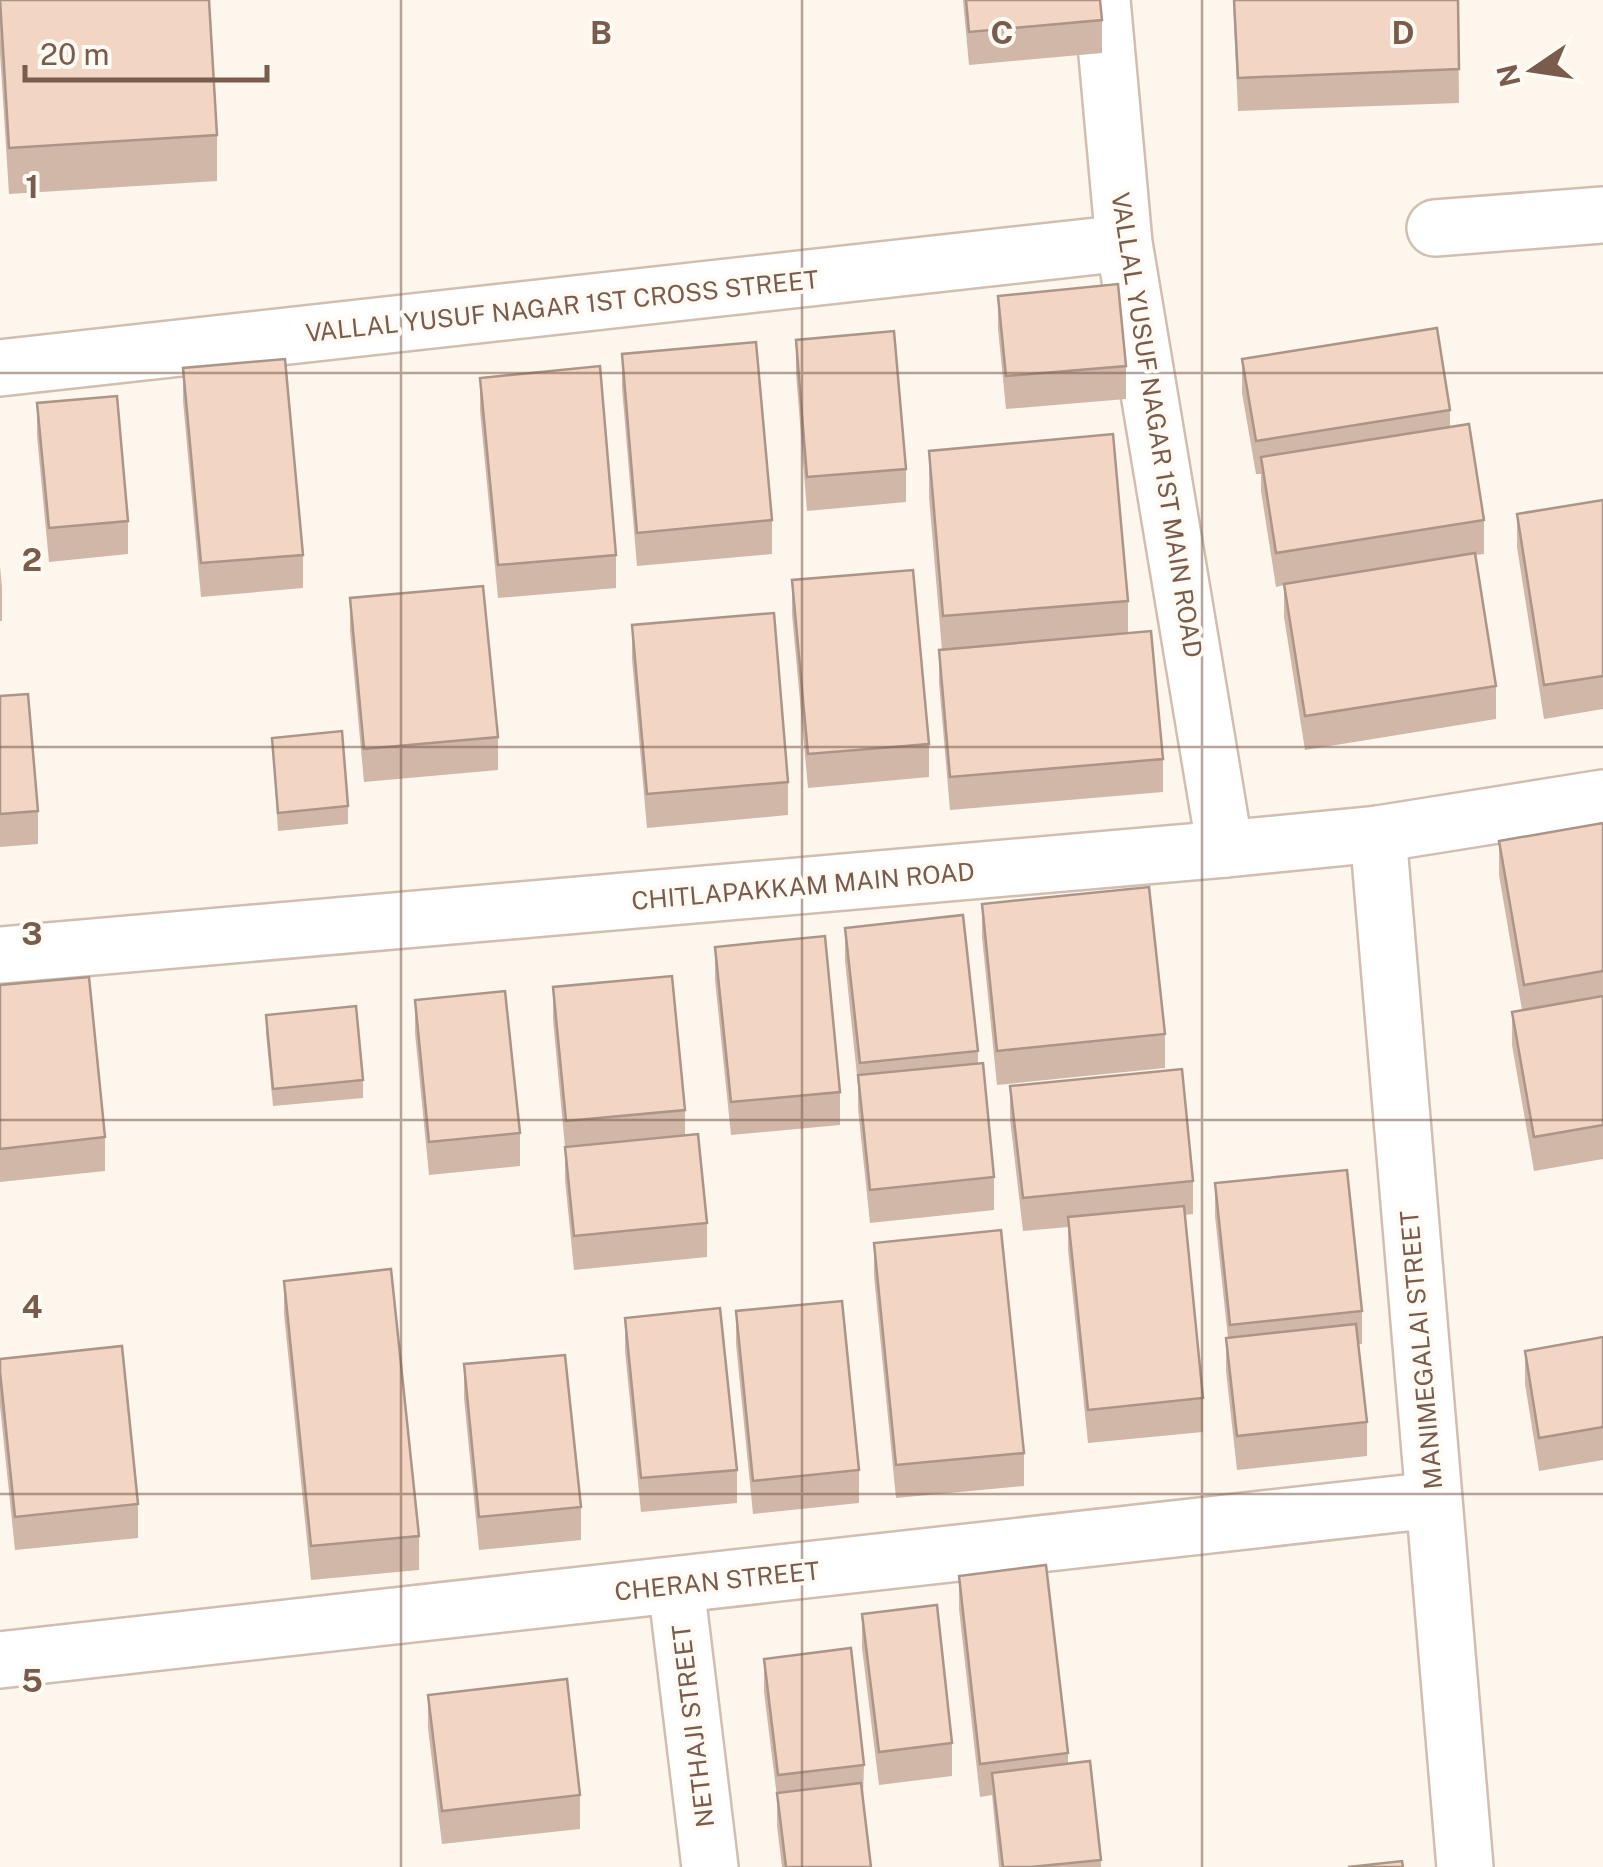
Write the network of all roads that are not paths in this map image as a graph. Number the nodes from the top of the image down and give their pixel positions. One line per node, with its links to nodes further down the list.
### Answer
1 (1102, 0): 4 (street, VALLAL YUSUF NAGAR 1ST MAIN ROAD)
2 (1603, 215): 3 (street)
3 (1435, 228)
4 (1124, 244): 5 (street, VALLAL YUSUF NAGAR 1ST CROSS STREET); 8 (street, VALLAL YUSUF NAGAR 1ST MAIN ROAD)
5 (0, 368)
6 (1603, 798): 7 (street, CHITLAPAKKAM MAIN ROAD)
7 (1378, 834): 8 (street, CHITLAPAKKAM MAIN ROAD); 10 (street, MANIMEGALAI STREET)
8 (1225, 849): 9 (street, CHITLAPAKKAM MAIN ROAD)
9 (0, 955)
10 (1433, 1500): 11 (street, CHERAN STREET); 14 (street, MANIMEGALAI STREET)
11 (676, 1586): 12 (street, CHERAN STREET); 13 (street, NETHAJI STREET)
12 (0, 1660)
13 (710, 1867)
14 (1465, 1867)

